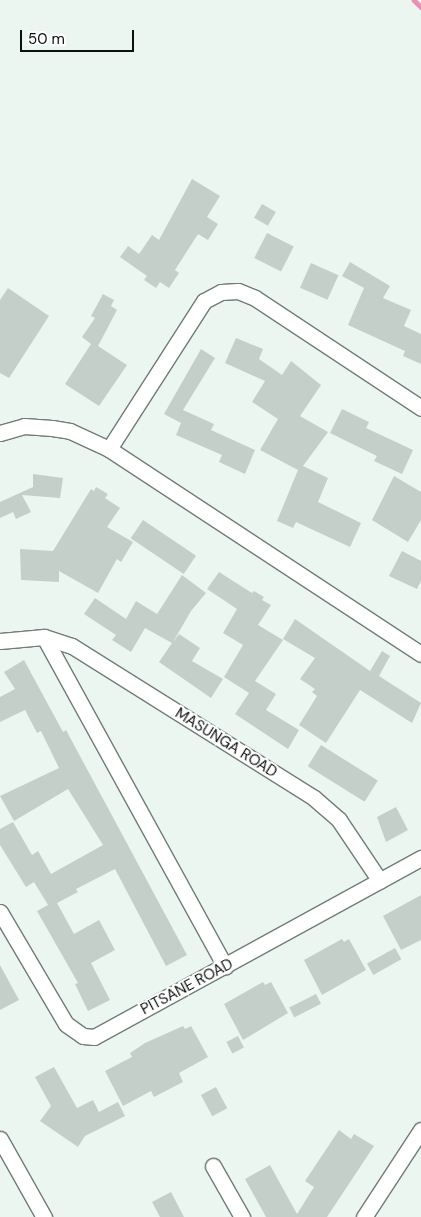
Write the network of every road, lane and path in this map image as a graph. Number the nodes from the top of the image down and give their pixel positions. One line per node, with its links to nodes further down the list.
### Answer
1 (421, 408): 3 (street)
2 (0, 434): 3 (street)
3 (109, 450): 6 (street)
4 (44, 637): 5 (street); 8 (street, MASUNGA ROAD); 10 (street)
5 (0, 641)
6 (421, 654)
7 (421, 858): 8 (street, PITSANE ROAD)
8 (380, 881): 10 (street, PITSANE ROAD)
9 (0, 912): 10 (street, PITSANE ROAD)
10 (225, 966)
11 (421, 1130): 16 (street)
12 (0, 1139): 14 (street)
13 (213, 1166): 15 (street)
14 (44, 1217)
15 (242, 1217)
16 (364, 1217)

